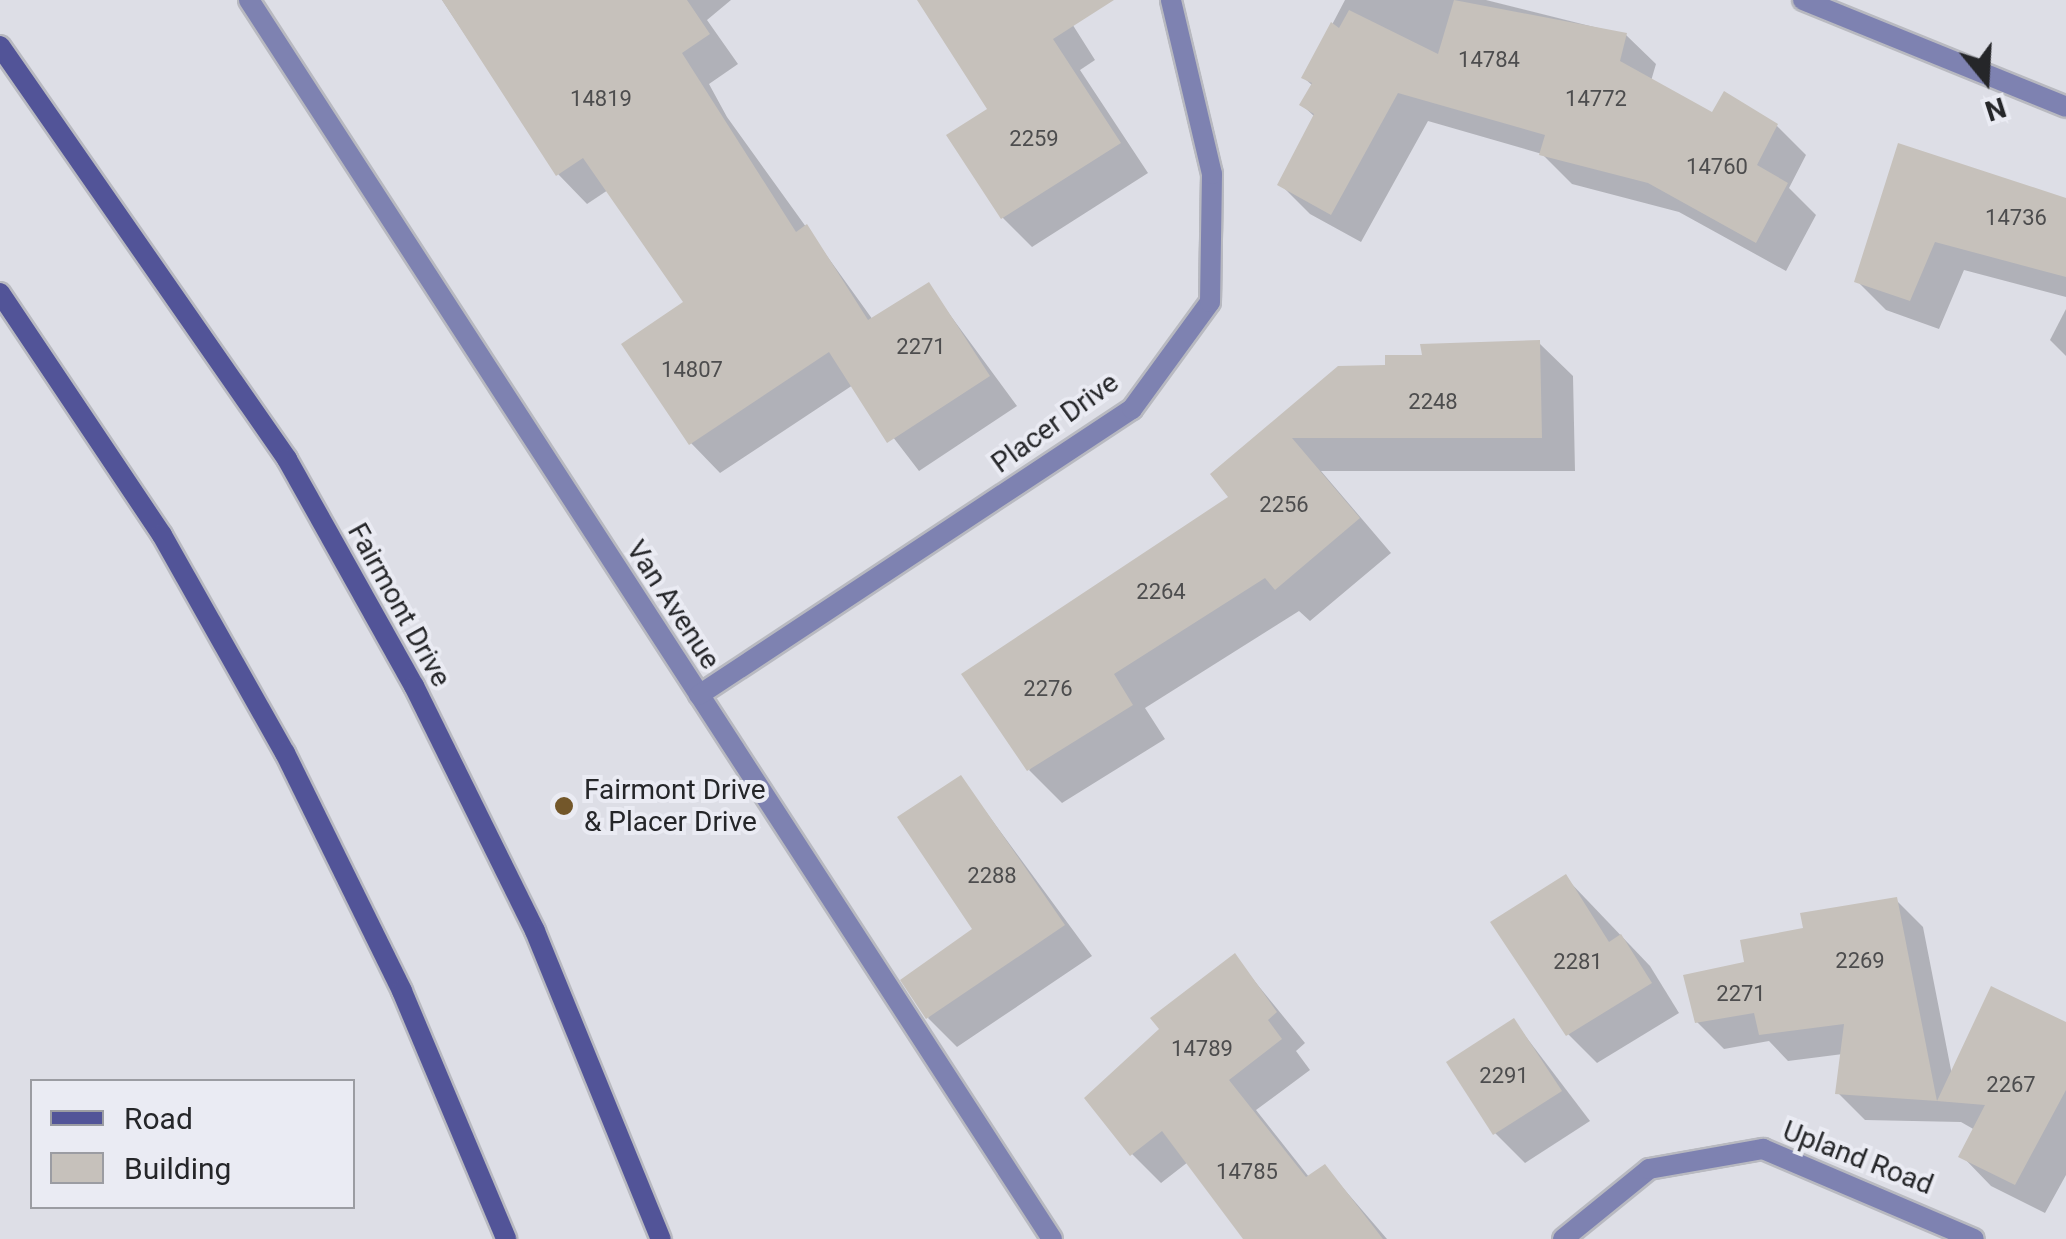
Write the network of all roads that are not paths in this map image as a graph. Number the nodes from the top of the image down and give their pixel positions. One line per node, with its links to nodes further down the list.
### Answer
1 (249, 0): 7 (street, Van Avenue)
2 (1171, 0): 7 (street, Placer Drive)
3 (1803, 0): 5 (street)
4 (0, 46): 9 (main road, Fairmont Drive)
5 (2066, 107)
6 (0, 293): 8 (main road)
7 (700, 695): 10 (street, Van Avenue)
8 (506, 1239)
9 (662, 1239)
10 (1052, 1239)
11 (1562, 1239): 12 (street, Upland Road)
12 (1974, 1239)

